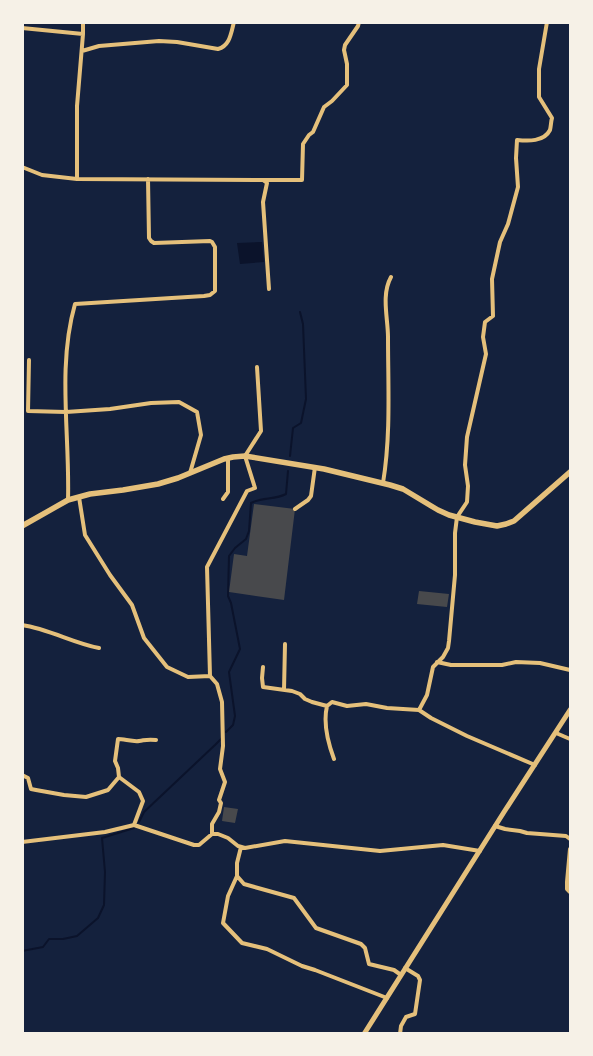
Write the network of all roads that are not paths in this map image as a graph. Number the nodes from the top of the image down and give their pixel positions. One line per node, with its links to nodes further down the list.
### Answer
1 (83, 22): 6 (street)
2 (234, 22): 7 (street)
3 (359, 22): 11 (street)
4 (547, 22): 27 (street)
5 (22, 28): 6 (street)
6 (83, 34): 7 (street)
7 (82, 51): 9 (street)
8 (22, 167): 9 (street)
9 (77, 179): 10 (street)
10 (148, 179): 11 (street); 16 (street)
11 (263, 180): 13 (street)
12 (391, 277): 22 (street)
13 (268, 289)
14 (29, 360): 16 (street)
15 (257, 367): 17 (street)
16 (66, 412): 21 (street); 25 (street)
17 (245, 456): 18 (main road); 19 (main road); 35 (street)
18 (228, 458): 21 (main road); 24 (street)
19 (315, 467): 22 (main road); 26 (street)
20 (570, 472): 27 (main road)
21 (190, 473): 23 (main road)
22 (383, 483): 27 (main road)
23 (79, 497): 25 (main road); 35 (street)
24 (223, 499)
25 (68, 500): 28 (main road)
26 (295, 509)
27 (457, 517): 32 (street)
28 (22, 526)
29 (22, 625): 31 (street)
30 (285, 644): 36 (street)
31 (99, 648)
32 (437, 662): 34 (street); 38 (street)
33 (262, 668): 36 (street)
34 (570, 670)
35 (210, 676): 49 (street)
36 (284, 690): 37 (street)
37 (327, 706): 38 (street); 43 (street)
38 (419, 710): 44 (street)
39 (570, 710): 40 (main road)
40 (556, 733): 41 (street); 44 (main road)
41 (570, 739)
42 (156, 740): 46 (street)
43 (334, 759)
44 (535, 765): 48 (main road)
45 (22, 775): 46 (street)
46 (119, 777): 47 (street)
47 (134, 825): 49 (street); 51 (street)
48 (495, 826): 50 (street); 54 (main road)
49 (212, 834): 52 (street)
50 (570, 839)
51 (22, 842)
52 (241, 846): 54 (street); 55 (street)
53 (570, 849): 56 (street)
54 (480, 851): 57 (main road)
55 (238, 876): 58 (street); 59 (street)
56 (570, 892)
57 (405, 968): 58 (main road); 61 (street)
58 (401, 975): 59 (main road)
59 (387, 998): 60 (main road)
60 (364, 1034)
61 (400, 1034)

